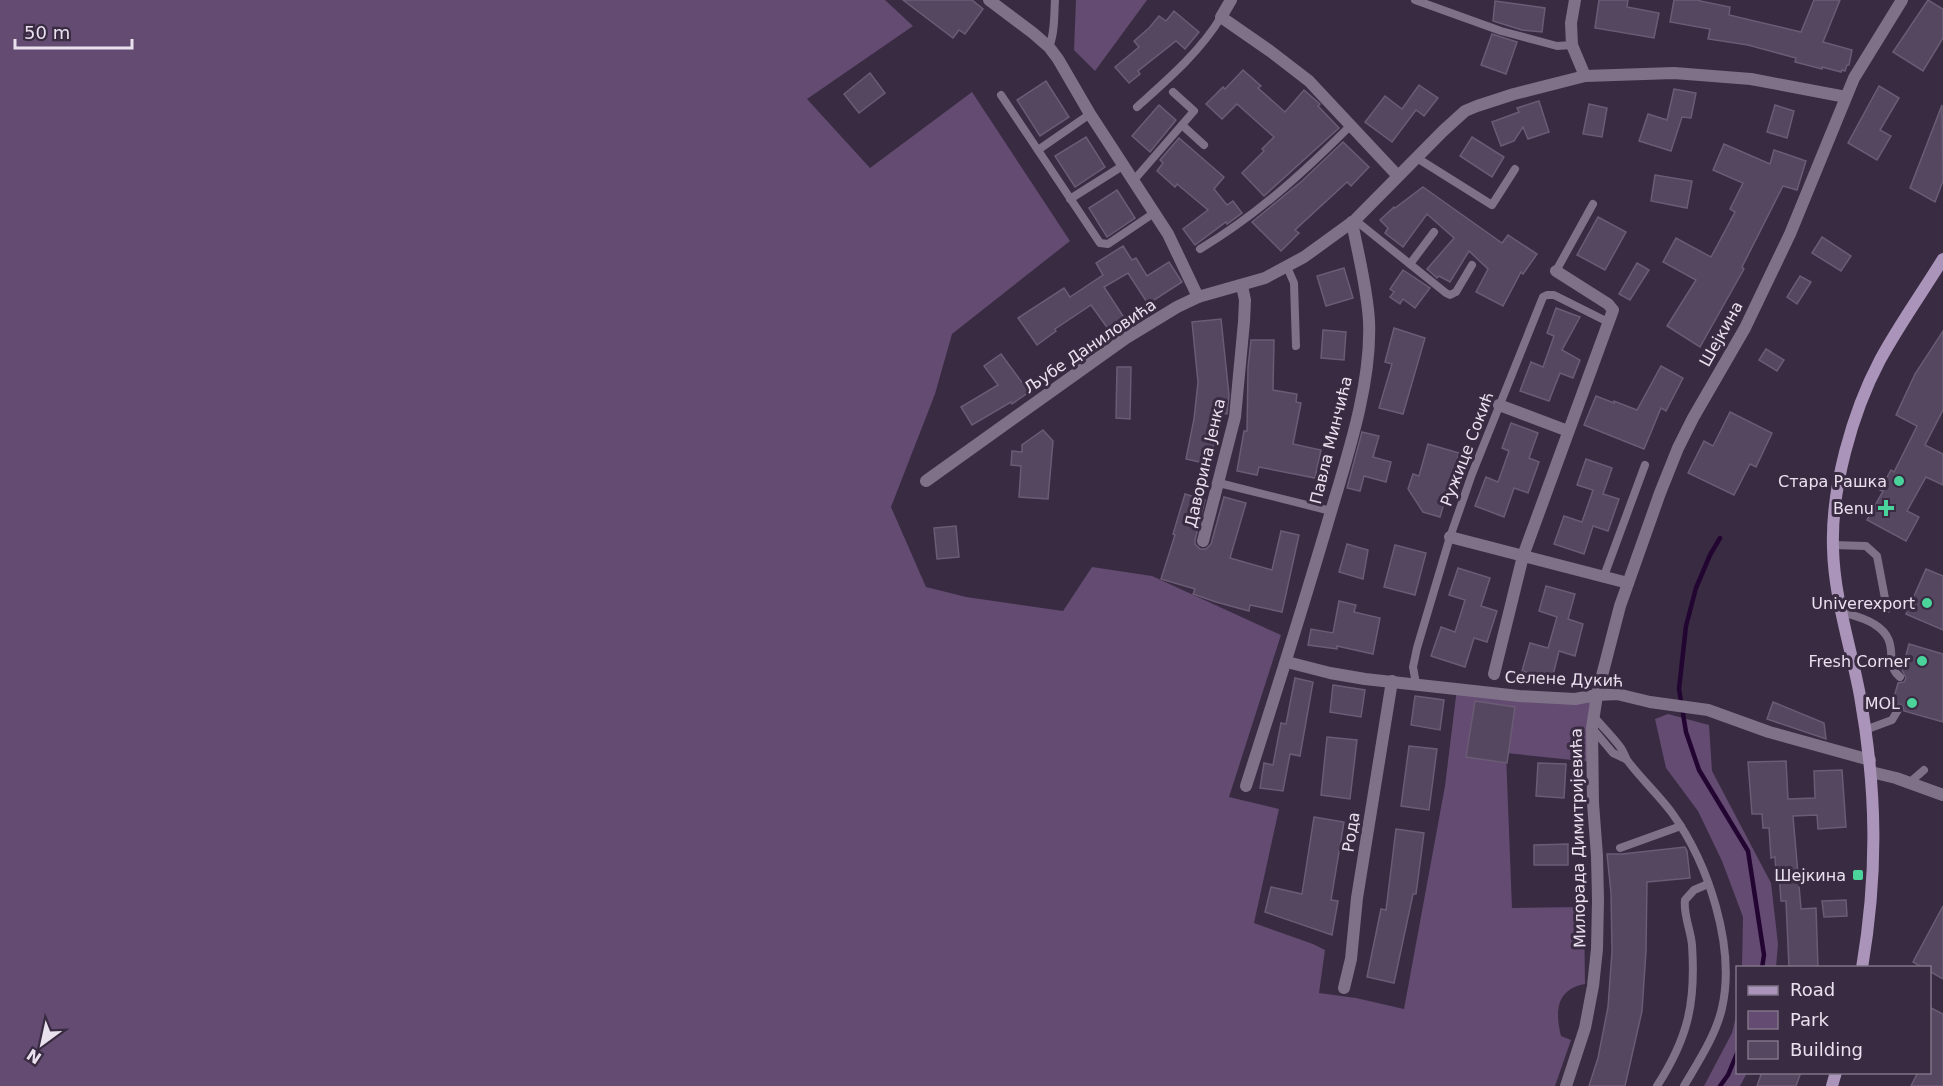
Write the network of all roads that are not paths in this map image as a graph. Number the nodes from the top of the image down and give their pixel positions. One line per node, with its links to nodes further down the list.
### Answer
1 (989, 0): 9 (street)
2 (1055, 0): 9 (lane)
3 (1231, 0): 7 (street)
4 (1415, 0): 8 (lane)
5 (1575, 0): 8 (street)
6 (1902, 0): 13 (street, Шејкина)
7 (1221, 17): 14 (lane); 17 (street)
8 (1572, 45): 10 (street)
9 (1049, 47): 15 (street)
10 (1585, 76): 13 (street, Љубе Даниловића); 20 (street, Љубе Даниловића)
11 (1173, 92): 16 (lane)
12 (1001, 95): 19 (lane)
13 (1846, 97): 51 (street, Шејкина)
14 (1137, 107)
15 (1090, 114): 19 (lane); 21 (street)
16 (1182, 125): 18 (lane); 24 (lane)
17 (1350, 126): 23 (street); 30 (lane)
18 (1204, 145)
19 (1038, 150): 25 (lane)
20 (1417, 158): 22 (lane); 23 (street, Љубе Даниловића)
21 (1124, 165): 24 (street); 25 (lane)
22 (1515, 169)
23 (1398, 176): 28 (street, Љубе Даниловића)
24 (1134, 180): 27 (street)
25 (1070, 199): 27 (lane)
26 (1593, 204): 35 (lane)
27 (1154, 213): 37 (street)
28 (1353, 221): 32 (lane); 34 (street, Љубе Даниловића); 45 (street, Павла Минчића)
29 (1434, 232): 32 (lane)
30 (1200, 249)
31 (1943, 259): 48 (main road)
32 (1410, 264): 33 (lane)
33 (1472, 265)
34 (1287, 267): 36 (street, Љубе Даниловића); 39 (lane)
35 (1556, 271): 38 (street)
36 (1242, 286): 37 (street, Љубе Даниловића); 44 (street, Даворина Јенка)
37 (1198, 297): 43 (street, Љубе Даниловића)
38 (1608, 322): 40 (lane, Ружице Сокић); 41 (street)
39 (1296, 346)
40 (1499, 405): 41 (street); 46 (lane, Ружице Сокић)
41 (1568, 431): 49 (street)
42 (1645, 465): 50 (lane)
43 (926, 481)
44 (1219, 483): 45 (lane); 47 (street, Даворина Јенка)
45 (1331, 511): 54 (street, Павла Минчића)
46 (1449, 537): 49 (street); 58 (lane, Ружице Сокић)
47 (1203, 542)
48 (1833, 545): 52 (lane); 53 (main road)
49 (1523, 556): 50 (street); 55 (street)
50 (1604, 576): 51 (street)
51 (1628, 583): 59 (street, Шејкина)
52 (1887, 609)
53 (1842, 612): 56 (lane); 62 (main road)
54 (1287, 662): 57 (street, Селене Дукић); 66 (street, Павла Минчића)
55 (1494, 674)
56 (1900, 677)
57 (1392, 681): 58 (street, Селене Дукић); 72 (street, Рода)
58 (1416, 684): 59 (street, Селене Дукић)
59 (1597, 694): 61 (street, Милорада Димитријевића); 63 (street, Селене Дукић)
60 (1898, 710): 62 (lane)
61 (1593, 723): 68 (lane); 73 (street, Милорада Димитријевића)
62 (1865, 730): 63 (main road)
63 (1871, 766): 65 (street, Селене Дукић); 71 (main road)
64 (1924, 770): 65 (lane)
65 (1909, 783): 67 (street, Селене Дукић)
66 (1246, 786)
67 (1943, 795)
68 (1681, 826): 69 (lane); 70 (lane)
69 (1620, 848)
70 (1708, 884): 74 (lane); 75 (lane)
71 (1862, 966)
72 (1344, 988)
73 (1566, 1086)
74 (1657, 1086)
75 (1684, 1086)

